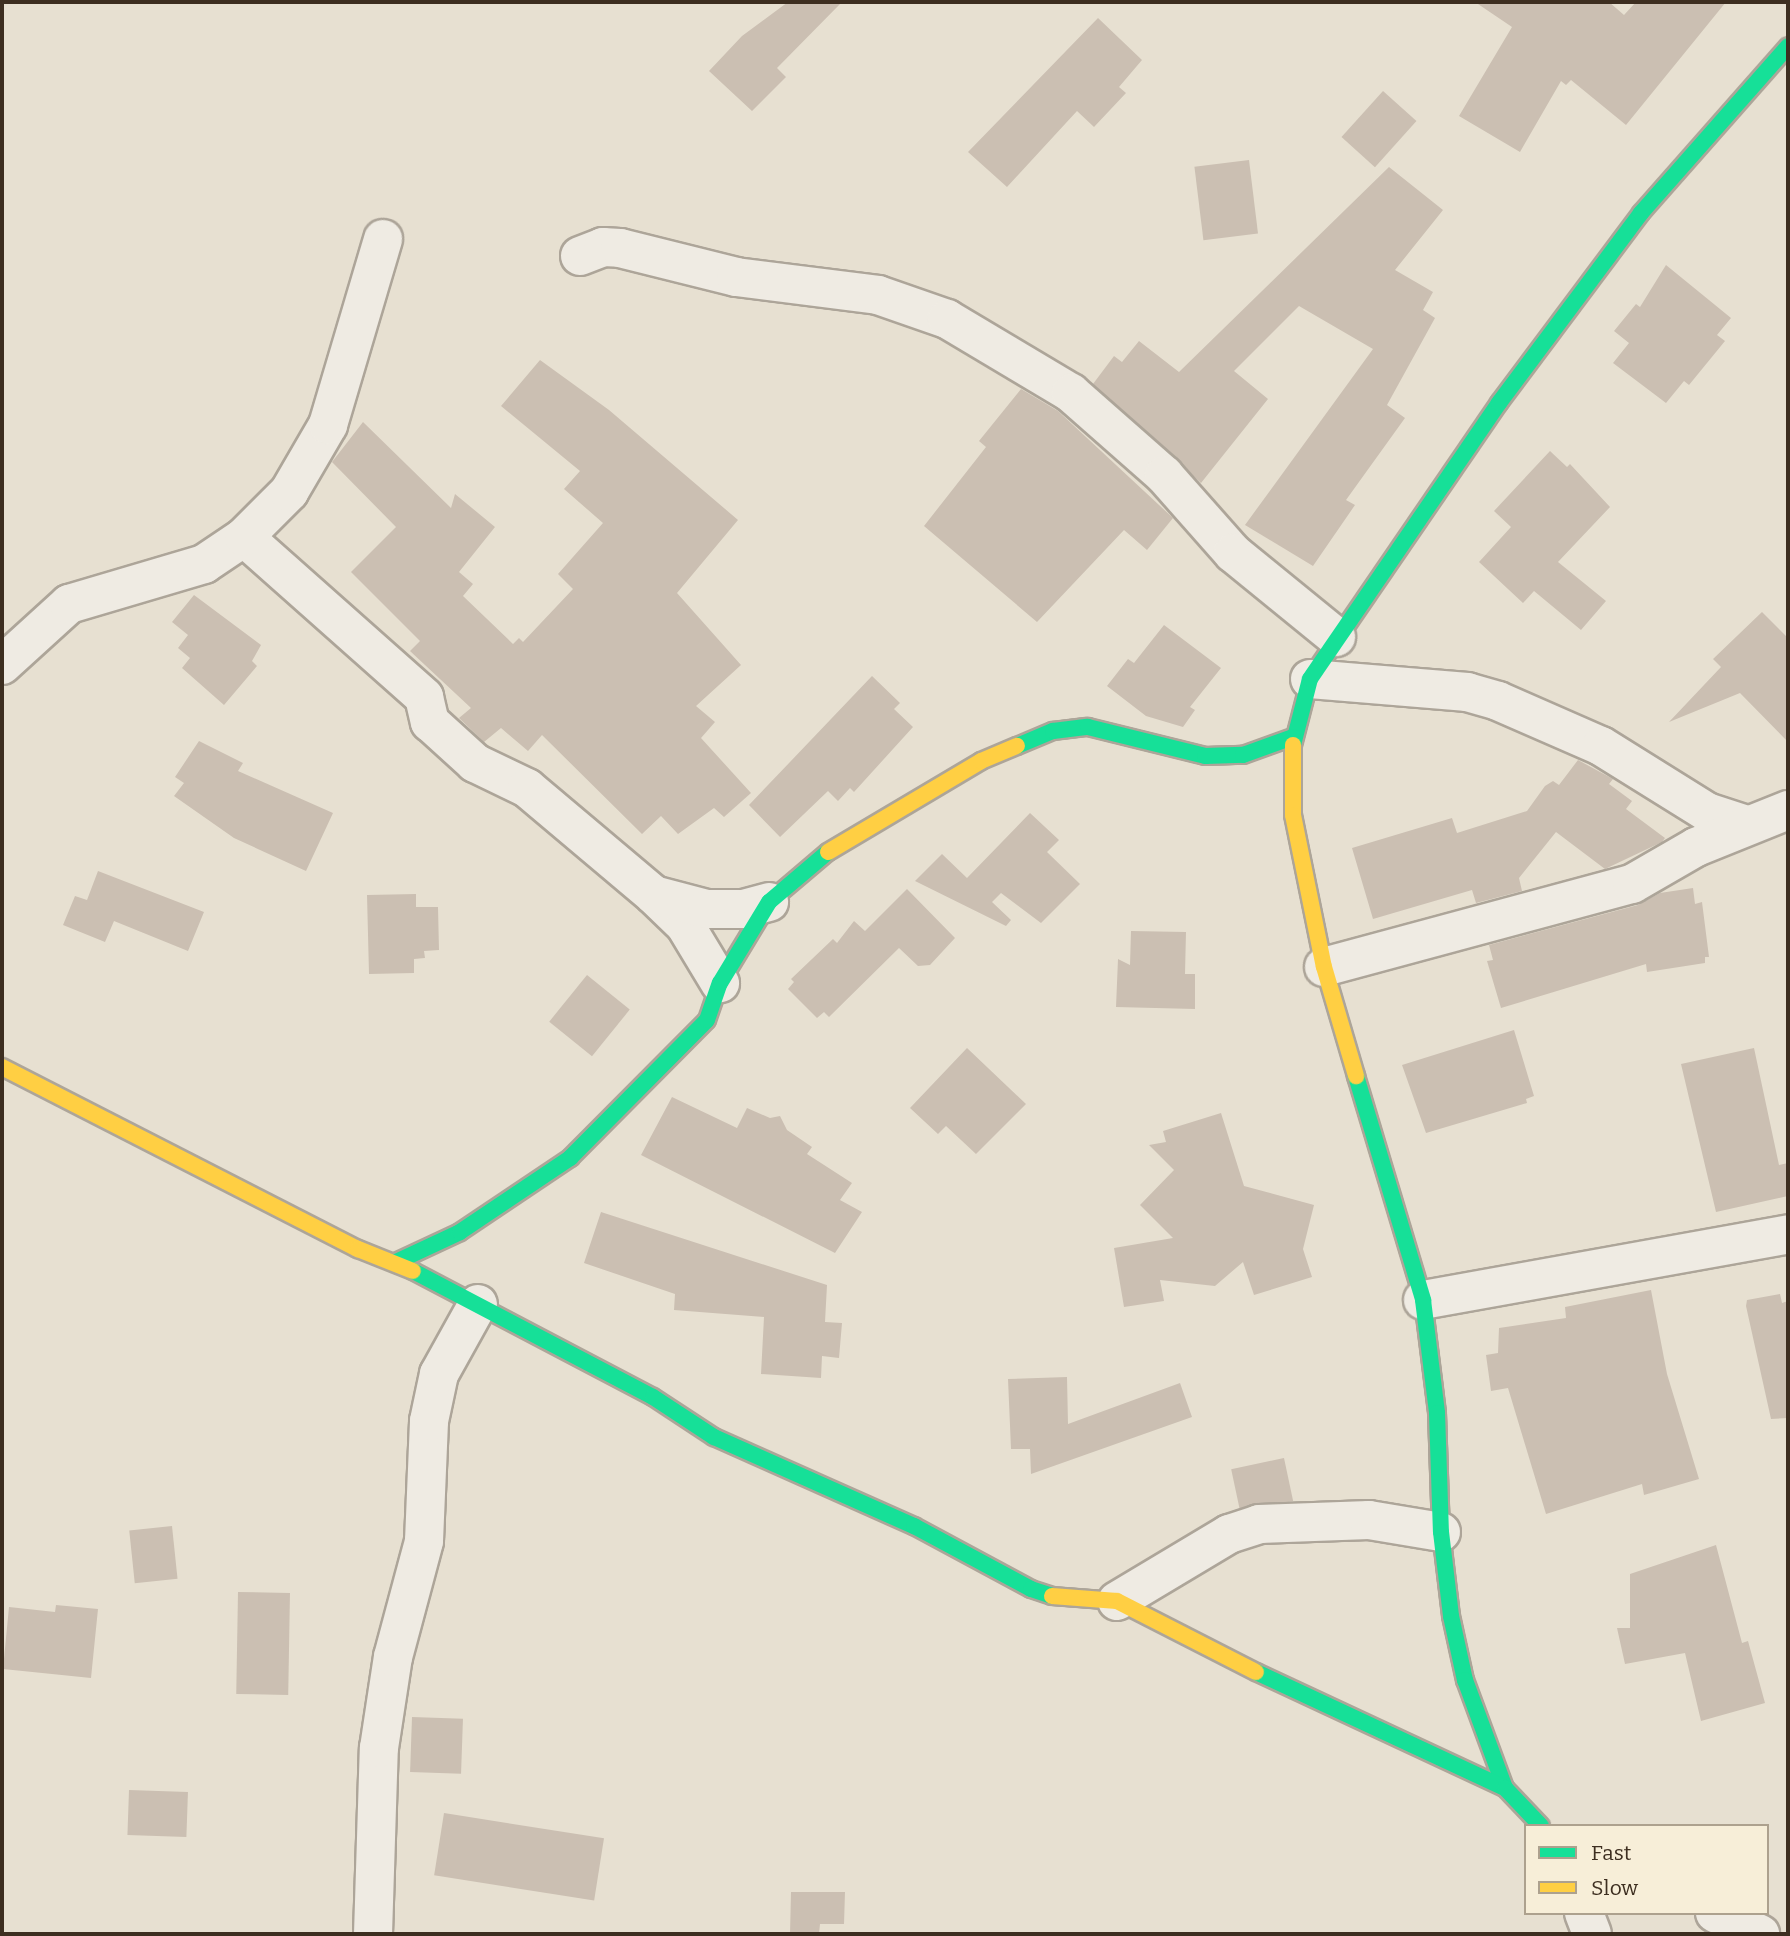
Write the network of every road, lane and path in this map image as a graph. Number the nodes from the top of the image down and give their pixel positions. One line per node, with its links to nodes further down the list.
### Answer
1 (1788, 46): 5 (street)
2 (383, 239): 4 (street)
3 (580, 256): 5 (street)
4 (244, 537): 6 (street); 11 (street)
5 (1336, 637): 7 (street)
6 (2, 665)
7 (1310, 679): 8 (street); 10 (street)
8 (1293, 737): 12 (street); 13 (street)
9 (1788, 810): 10 (street)
10 (1747, 825): 13 (street)
11 (654, 895): 12 (street); 14 (street)
12 (769, 902): 14 (street)
13 (1324, 967): 18 (street)
14 (720, 983): 17 (street)
15 (2, 1067): 17 (street)
16 (1788, 1234): 18 (street)
17 (396, 1262): 19 (street)
18 (1423, 1300): 20 (street)
19 (478, 1304): 21 (street); 26 (street)
20 (1441, 1532): 21 (street); 22 (street)
21 (1117, 1601): 22 (street)
22 (1505, 1788): 23 (street)
23 (1539, 1824)
24 (1585, 1915): 27 (street)
25 (1719, 1915): 28 (street)
26 (373, 1934)
27 (1592, 1934)
28 (1760, 1934)

